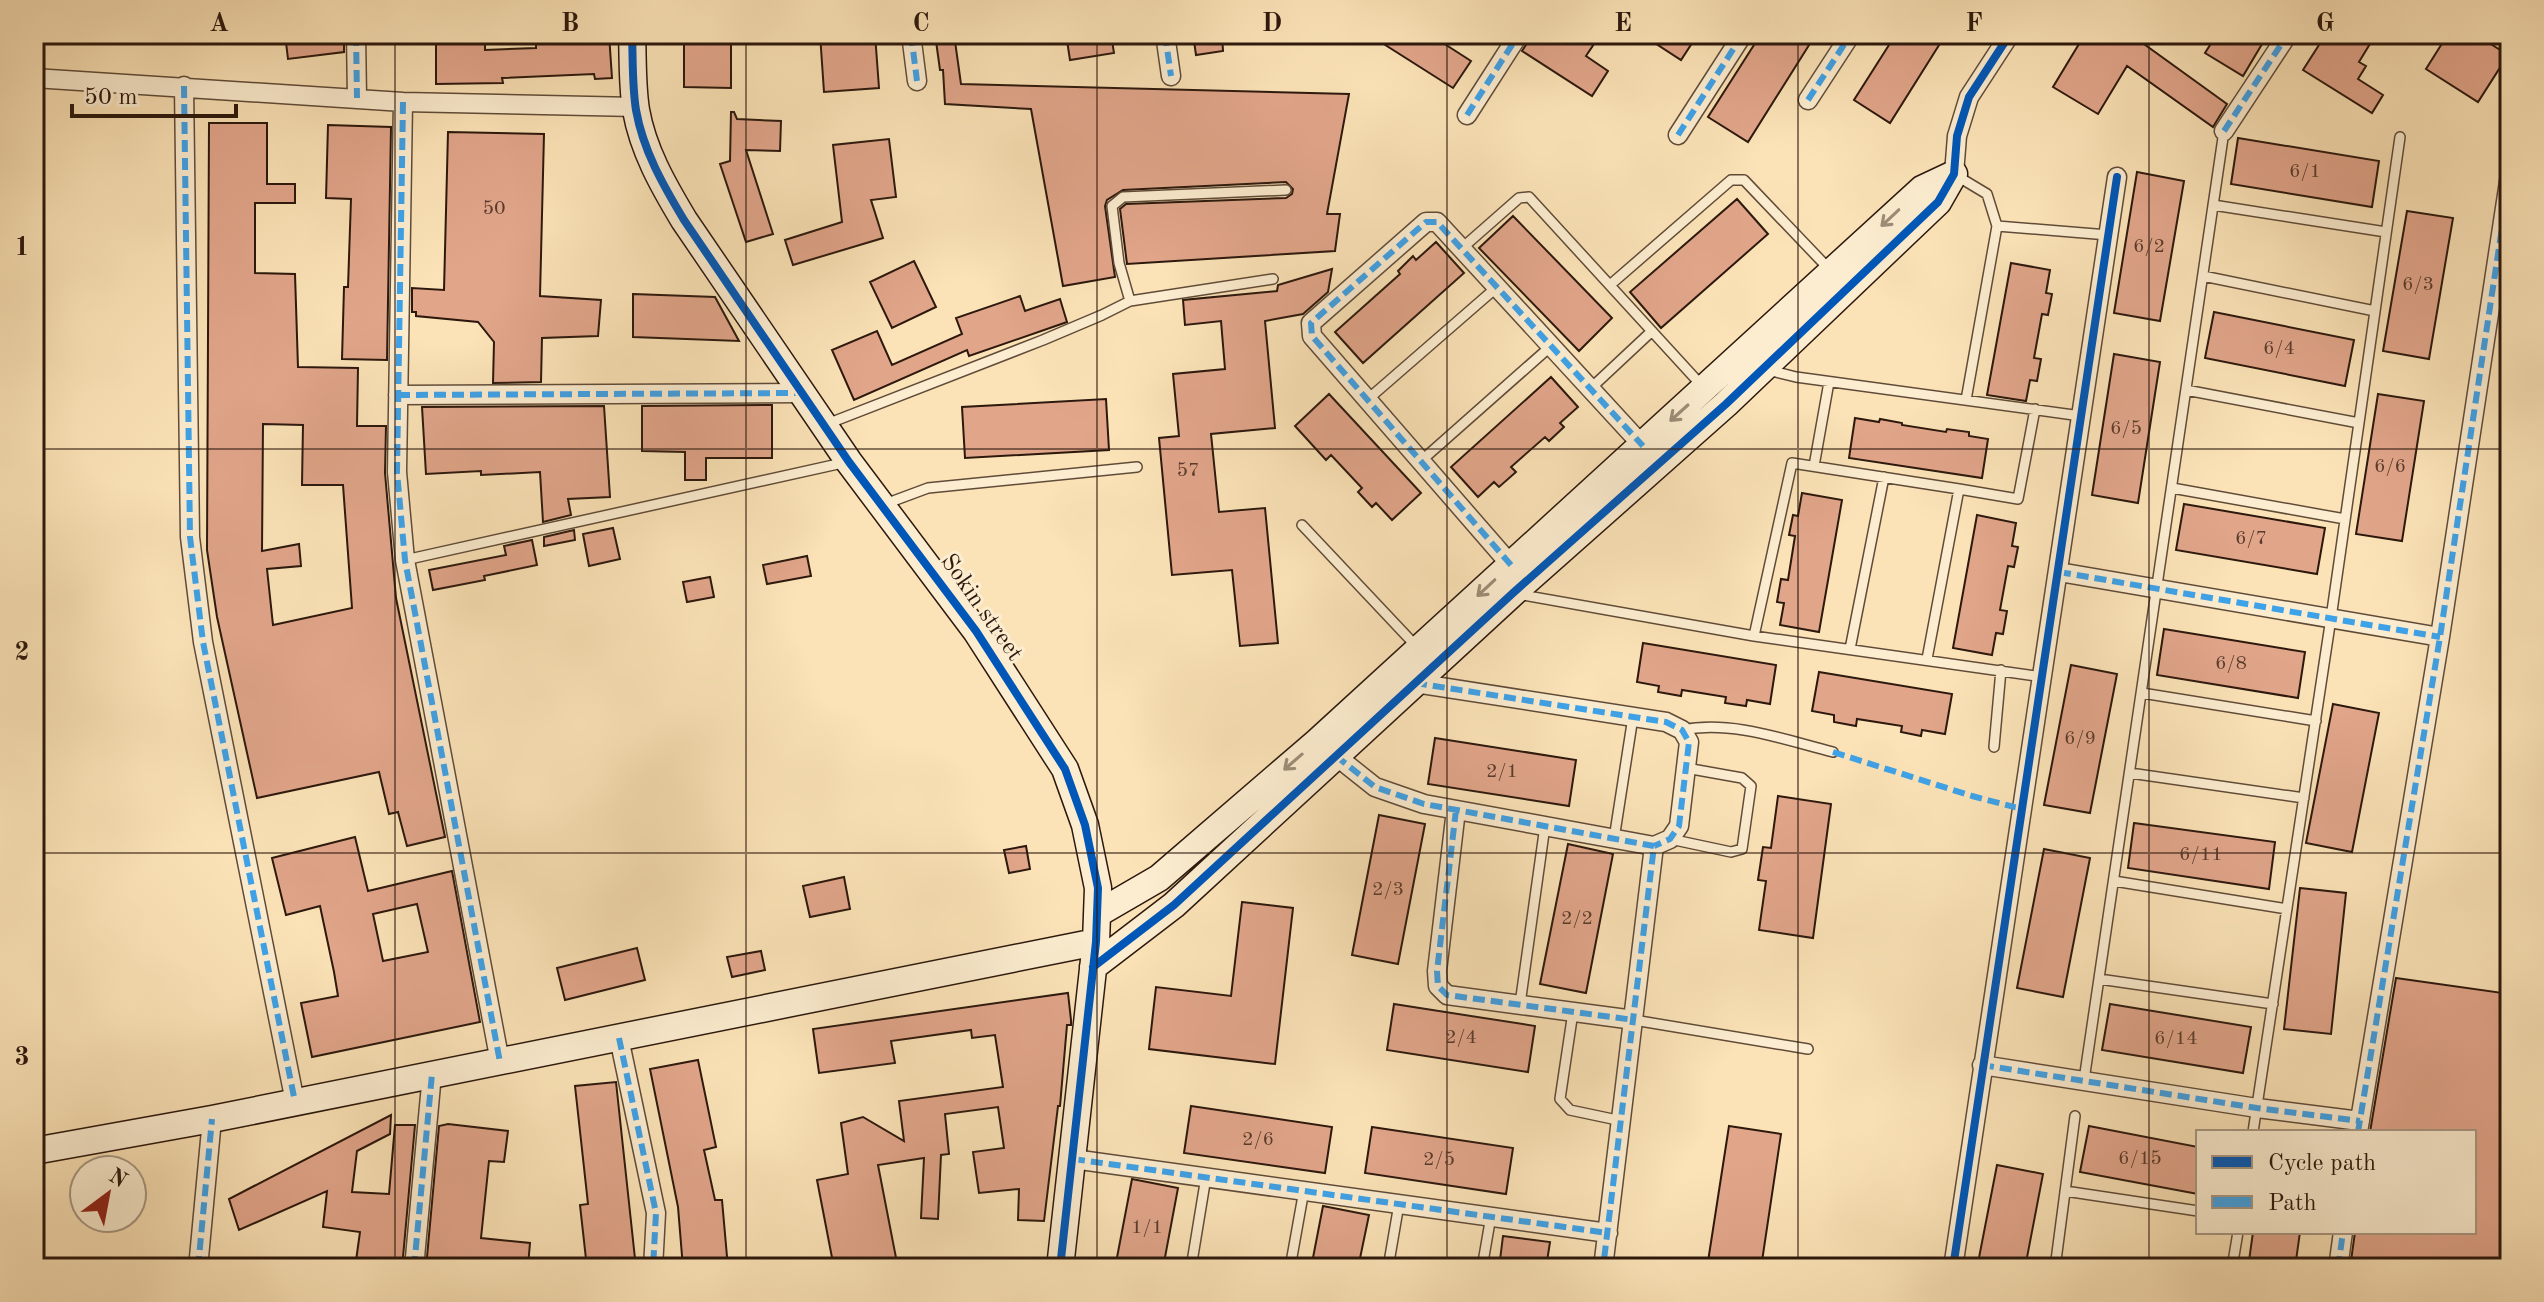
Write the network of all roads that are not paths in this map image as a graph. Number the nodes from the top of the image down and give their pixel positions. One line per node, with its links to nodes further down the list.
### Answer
1 (356, 34): 14 (street)
2 (632, 34): 17 (street, Sokin street)
3 (911, 34): 12 (street)
4 (1165, 34): 10 (street)
5 (1519, 34): 18 (street)
6 (1743, 34): 20 (street)
7 (1851, 34): 15 (street)
8 (2010, 34): 22 (street)
9 (2288, 34): 19 (street)
10 (1171, 76)
11 (34, 78): 13 (street)
12 (917, 81)
13 (184, 86): 14 (street); 107 (street)
14 (357, 98): 16 (street)
15 (1808, 100)
16 (403, 102): 17 (street); 46 (street)
17 (636, 107): 45 (street, Sokin street)
18 (1467, 115)
19 (2224, 131): 26 (lane)
20 (1678, 135)
21 (2400, 137): 28 (lane)
22 (1954, 174): 27 (lane); 31 (street, one-way to 31); 40 (street)
23 (2510, 175): 71 (street)
24 (2117, 177): 29 (street)
25 (1286, 190): 36 (lane)
26 (2213, 205): 28 (lane); 32 (lane)
27 (1997, 226): 29 (lane); 48 (lane)
28 (2386, 232): 37 (lane)
29 (2108, 235): 50 (street)
30 (1461, 249): 34 (lane); 35 (street); 47 (street)
31 (1832, 272): 34 (lane); 43 (street)
32 (2203, 276): 37 (lane); 44 (lane)
33 (1273, 279): 36 (lane)
34 (1610, 285): 38 (lane)
35 (1497, 287): 39 (street); 47 (lane)
36 (1130, 301): 52 (lane)
37 (2375, 311): 51 (lane)
38 (1652, 331): 42 (lane); 43 (lane)
39 (1551, 346): 42 (street); 54 (lane)
40 (1764, 369): 41 (lane); 68 (street)
41 (1829, 382): 48 (lane); 56 (lane)
42 (1590, 389): 53 (street)
43 (1705, 389): 53 (street, one-way to 53)
44 (2186, 390): 51 (lane); 59 (lane)
45 (801, 393): 46 (street); 52 (street, Sokin street)
46 (398, 395): 64 (street)
47 (1367, 400): 54 (street)
48 (1966, 400): 49 (lane)
49 (2035, 409): 50 (lane); 60 (lane)
50 (2082, 416): 66 (street)
51 (2359, 423): 62 (lane)
52 (824, 425): 55 (street, Sokin street)
53 (1643, 446): 65 (street)
54 (1421, 461): 65 (street)
55 (849, 462): 61 (street, Sokin street); 64 (lane)
56 (1814, 466): 58 (lane); 70 (lane)
57 (1137, 467): 61 (lane)
58 (1884, 477): 60 (lane); 73 (lane)
59 (2172, 488): 62 (lane); 67 (lane)
60 (1959, 489): 74 (lane)
61 (882, 505): 94 (street, Sokin street)
62 (2345, 519): 69 (lane)
63 (1302, 525): 72 (lane)
64 (405, 560): 103 (street)
65 (1511, 565): 72 (street, one-way to 72)
66 (2059, 572): 67 (street); 76 (street)
67 (2158, 588): 69 (street); 78 (lane)
68 (1513, 593): 70 (lane); 77 (street)
69 (2331, 618): 71 (street); 80 (lane)
70 (1754, 636): 73 (lane)
71 (2440, 637): 112 (street)
72 (1420, 649): 94 (street, one-way to 94)
73 (1850, 649): 74 (lane)
74 (1927, 659): 75 (lane)
75 (2001, 670): 76 (lane); 82 (lane)
76 (2043, 677): 104 (street)
77 (1415, 683): 79 (street); 84 (street)
78 (2142, 693): 80 (lane); 86 (lane)
79 (1633, 717): 81 (street); 90 (lane)
80 (2316, 721): 87 (lane)
81 (1682, 730): 83 (lane); 85 (street)
82 (1994, 747)
83 (1833, 752)
84 (1336, 756): 88 (street); 95 (street)
85 (1686, 768): 91 (street); 91 (lane)
86 (2130, 773): 87 (lane); 92 (lane)
87 (2304, 798): 93 (lane)
88 (1456, 810): 89 (street); 97 (street)
89 (1545, 826): 90 (street); 97 (lane)
90 (1614, 839): 91 (street)
91 (1662, 843): 100 (street)
92 (2114, 881): 93 (lane); 96 (lane)
93 (2287, 909): 98 (lane)
94 (1097, 914): 95 (street, Sokin street)
95 (1095, 954): 101 (street); 115 (street, Sokin street)
96 (2099, 979): 98 (lane); 106 (lane)
97 (1520, 1004): 99 (street)
98 (2273, 1004): 108 (lane)
99 (1573, 1012): 100 (street); 111 (lane)
100 (1634, 1020): 102 (lane); 111 (street)
101 (619, 1038): 103 (street); 127 (street)
102 (1808, 1049)
103 (500, 1062): 105 (street)
104 (1982, 1065): 106 (street); 134 (street)
105 (432, 1074): 107 (street); 126 (street)
106 (2084, 1080): 108 (street)
107 (295, 1102): 110 (street)
108 (2257, 1108): 112 (street); 113 (lane)
109 (2075, 1116): 118 (lane)
110 (212, 1119): 114 (street); 125 (street)
111 (1622, 1121): 122 (street)
112 (2359, 1127)
113 (2253, 1130)
114 (34, 1151)
115 (1073, 1159): 116 (street); 128 (street, Sokin street)
116 (1206, 1177): 117 (street); 129 (lane)
117 (1304, 1190): 119 (street); 130 (lane)
118 (2065, 1191): 120 (lane); 135 (lane)
119 (1399, 1204): 121 (street); 131 (lane)
120 (2196, 1211)
121 (1491, 1216): 122 (street); 132 (lane)
122 (1608, 1233): 133 (street)
123 (2238, 1234): 136 (lane)
124 (2343, 1234): 137 (street)
125 (198, 1268)
126 (414, 1268)
127 (653, 1268)
128 (1060, 1268)
129 (1191, 1268)
130 (1290, 1268)
131 (1388, 1268)
132 (1482, 1268)
133 (1603, 1268)
134 (1953, 1268)
135 (2055, 1268)
136 (2232, 1268)
137 (2338, 1268)

